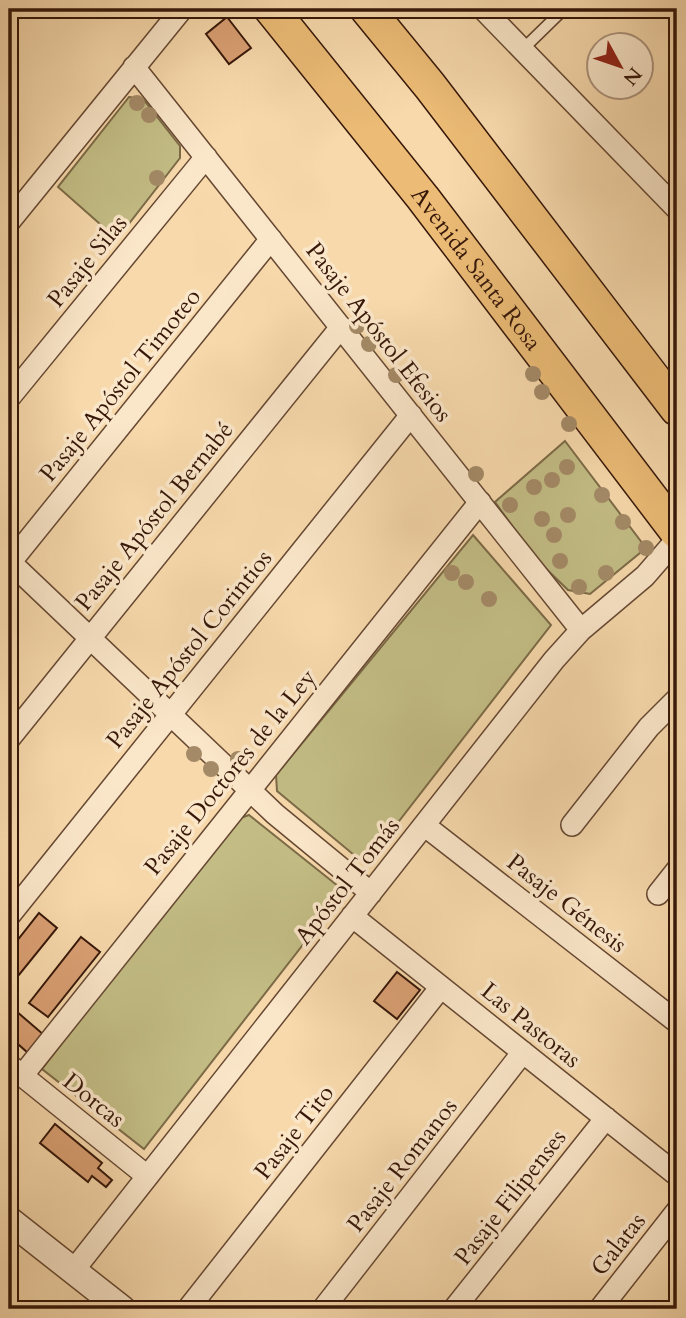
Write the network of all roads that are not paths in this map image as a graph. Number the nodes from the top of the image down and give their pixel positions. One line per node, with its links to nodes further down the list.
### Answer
1 (182, 9): 7 (street)
2 (271, 9): 17 (main road, Avenida Santa Rosa)
3 (367, 9): 14 (main road)
4 (483, 9): 6 (street)
5 (564, 9): 6 (lane)
6 (522, 50): 9 (street)
7 (135, 67): 8 (street, Pasaje Apóstol Efesios); 10 (street)
8 (206, 157): 11 (street, Pasaje Apóstol Efesios); 13 (street, Pasaje Silas)
9 (677, 209)
10 (9, 222)
11 (271, 239): 12 (street, Pasaje Apóstol Efesios); 19 (street, Pasaje Apóstol Timoteo)
12 (341, 327): 15 (street, Pasaje Apóstol Efesios); 21 (street, Pasaje Apóstol Bernabé)
13 (9, 398)
14 (677, 409)
15 (411, 415): 16 (street, Pasaje Apóstol Efesios); 23 (street, Pasaje Apóstol Corintios)
16 (480, 502): 20 (street, Pasaje Apóstol Efesios); 25 (street, Pasaje Doctores de la Ley)
17 (677, 532)
18 (677, 539): 20 (street, Apóstol Tomás)
19 (9, 563): 21 (street)
20 (581, 630): 26 (street, Apóstol Tomás)
21 (90, 638): 23 (street); 24 (street, Pasaje Apóstol Bernabé)
22 (677, 699): 27 (street)
23 (170, 715): 25 (street); 31 (street, Pasaje Apóstol Corintios)
24 (9, 738)
25 (250, 790): 29 (street); 36 (street, Pasaje Doctores de la Ley)
26 (424, 825): 29 (street, Apóstol Tomás); 34 (street, Pasaje Génesis)
27 (572, 825)
28 (677, 870): 30 (street)
29 (371, 893): 32 (street, Apóstol Tomás)
30 (658, 894)
31 (9, 916)
32 (352, 916): 33 (street, Las Pastoras); 39 (street, Apóstol Tomás)
33 (440, 986): 35 (street, Las Pastoras); 44 (street, Pasaje Tito)
34 (677, 1022)
35 (523, 1052): 37 (street, Las Pastoras); 45 (street, Pasaje Romanos)
36 (15, 1070): 39 (street, Dorcas)
37 (606, 1118): 38 (street, Las Pastoras); 46 (street, Pasaje Filipenses)
38 (677, 1175)
39 (147, 1176): 42 (street, Apóstol Tomás)
40 (677, 1211): 47 (street, Galatas)
41 (9, 1220): 42 (street)
42 (73, 1270): 43 (street)
43 (122, 1309)
44 (188, 1309)
45 (323, 1309)
46 (454, 1309)
47 (600, 1309)

